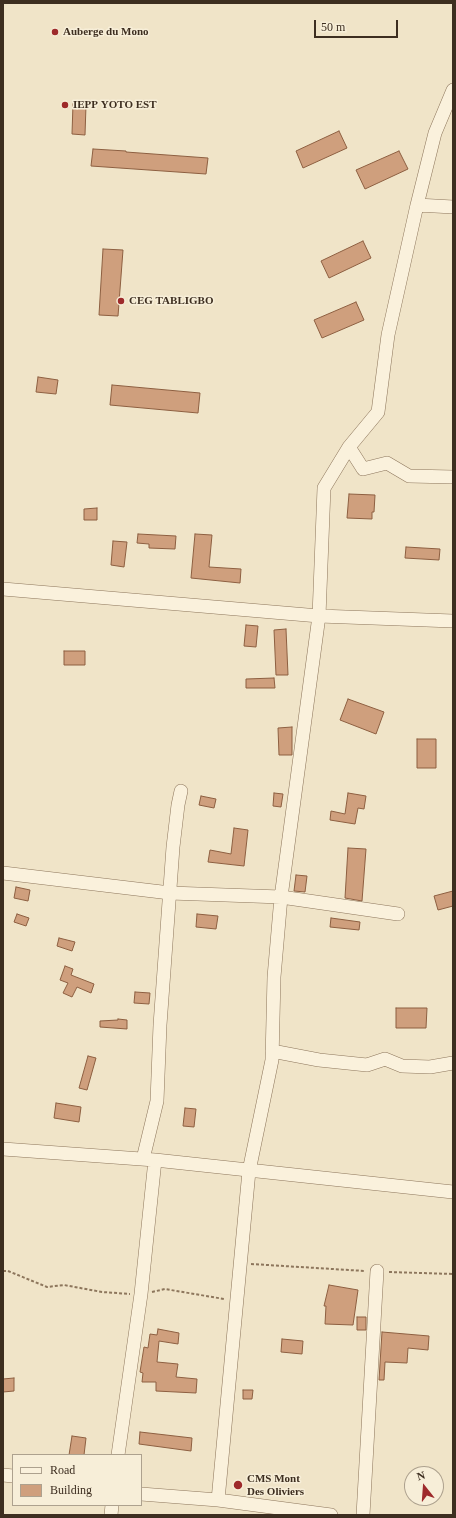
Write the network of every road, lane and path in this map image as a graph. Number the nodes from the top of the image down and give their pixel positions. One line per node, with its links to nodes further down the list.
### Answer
1 (453, 90): 2 (street)
2 (418, 205): 3 (street); 4 (street)
3 (453, 208)
4 (349, 447): 5 (street); 7 (street)
5 (453, 477)
6 (3, 589): 7 (street)
7 (319, 616): 8 (street); 12 (street)
8 (453, 621)
9 (181, 791): 11 (street)
10 (3, 873): 11 (street)
11 (170, 894): 12 (street); 17 (street)
12 (281, 897): 13 (street); 14 (street)
13 (398, 914)
14 (272, 1051): 15 (street); 18 (street)
15 (453, 1062)
16 (3, 1149): 17 (street)
17 (149, 1160): 18 (street); 24 (street)
18 (249, 1171): 19 (street); 20 (street)
19 (453, 1192)
20 (240, 1263): 22 (path); 25 (street)
21 (3, 1271): 24 (path)
22 (376, 1271): 23 (path); 30 (street)
23 (453, 1274)
24 (141, 1294): 25 (path); 26 (street)
25 (237, 1302): 28 (street)
26 (118, 1454)
27 (142, 1494): 28 (street)
28 (218, 1500): 29 (street)
29 (330, 1515)
30 (363, 1515)

